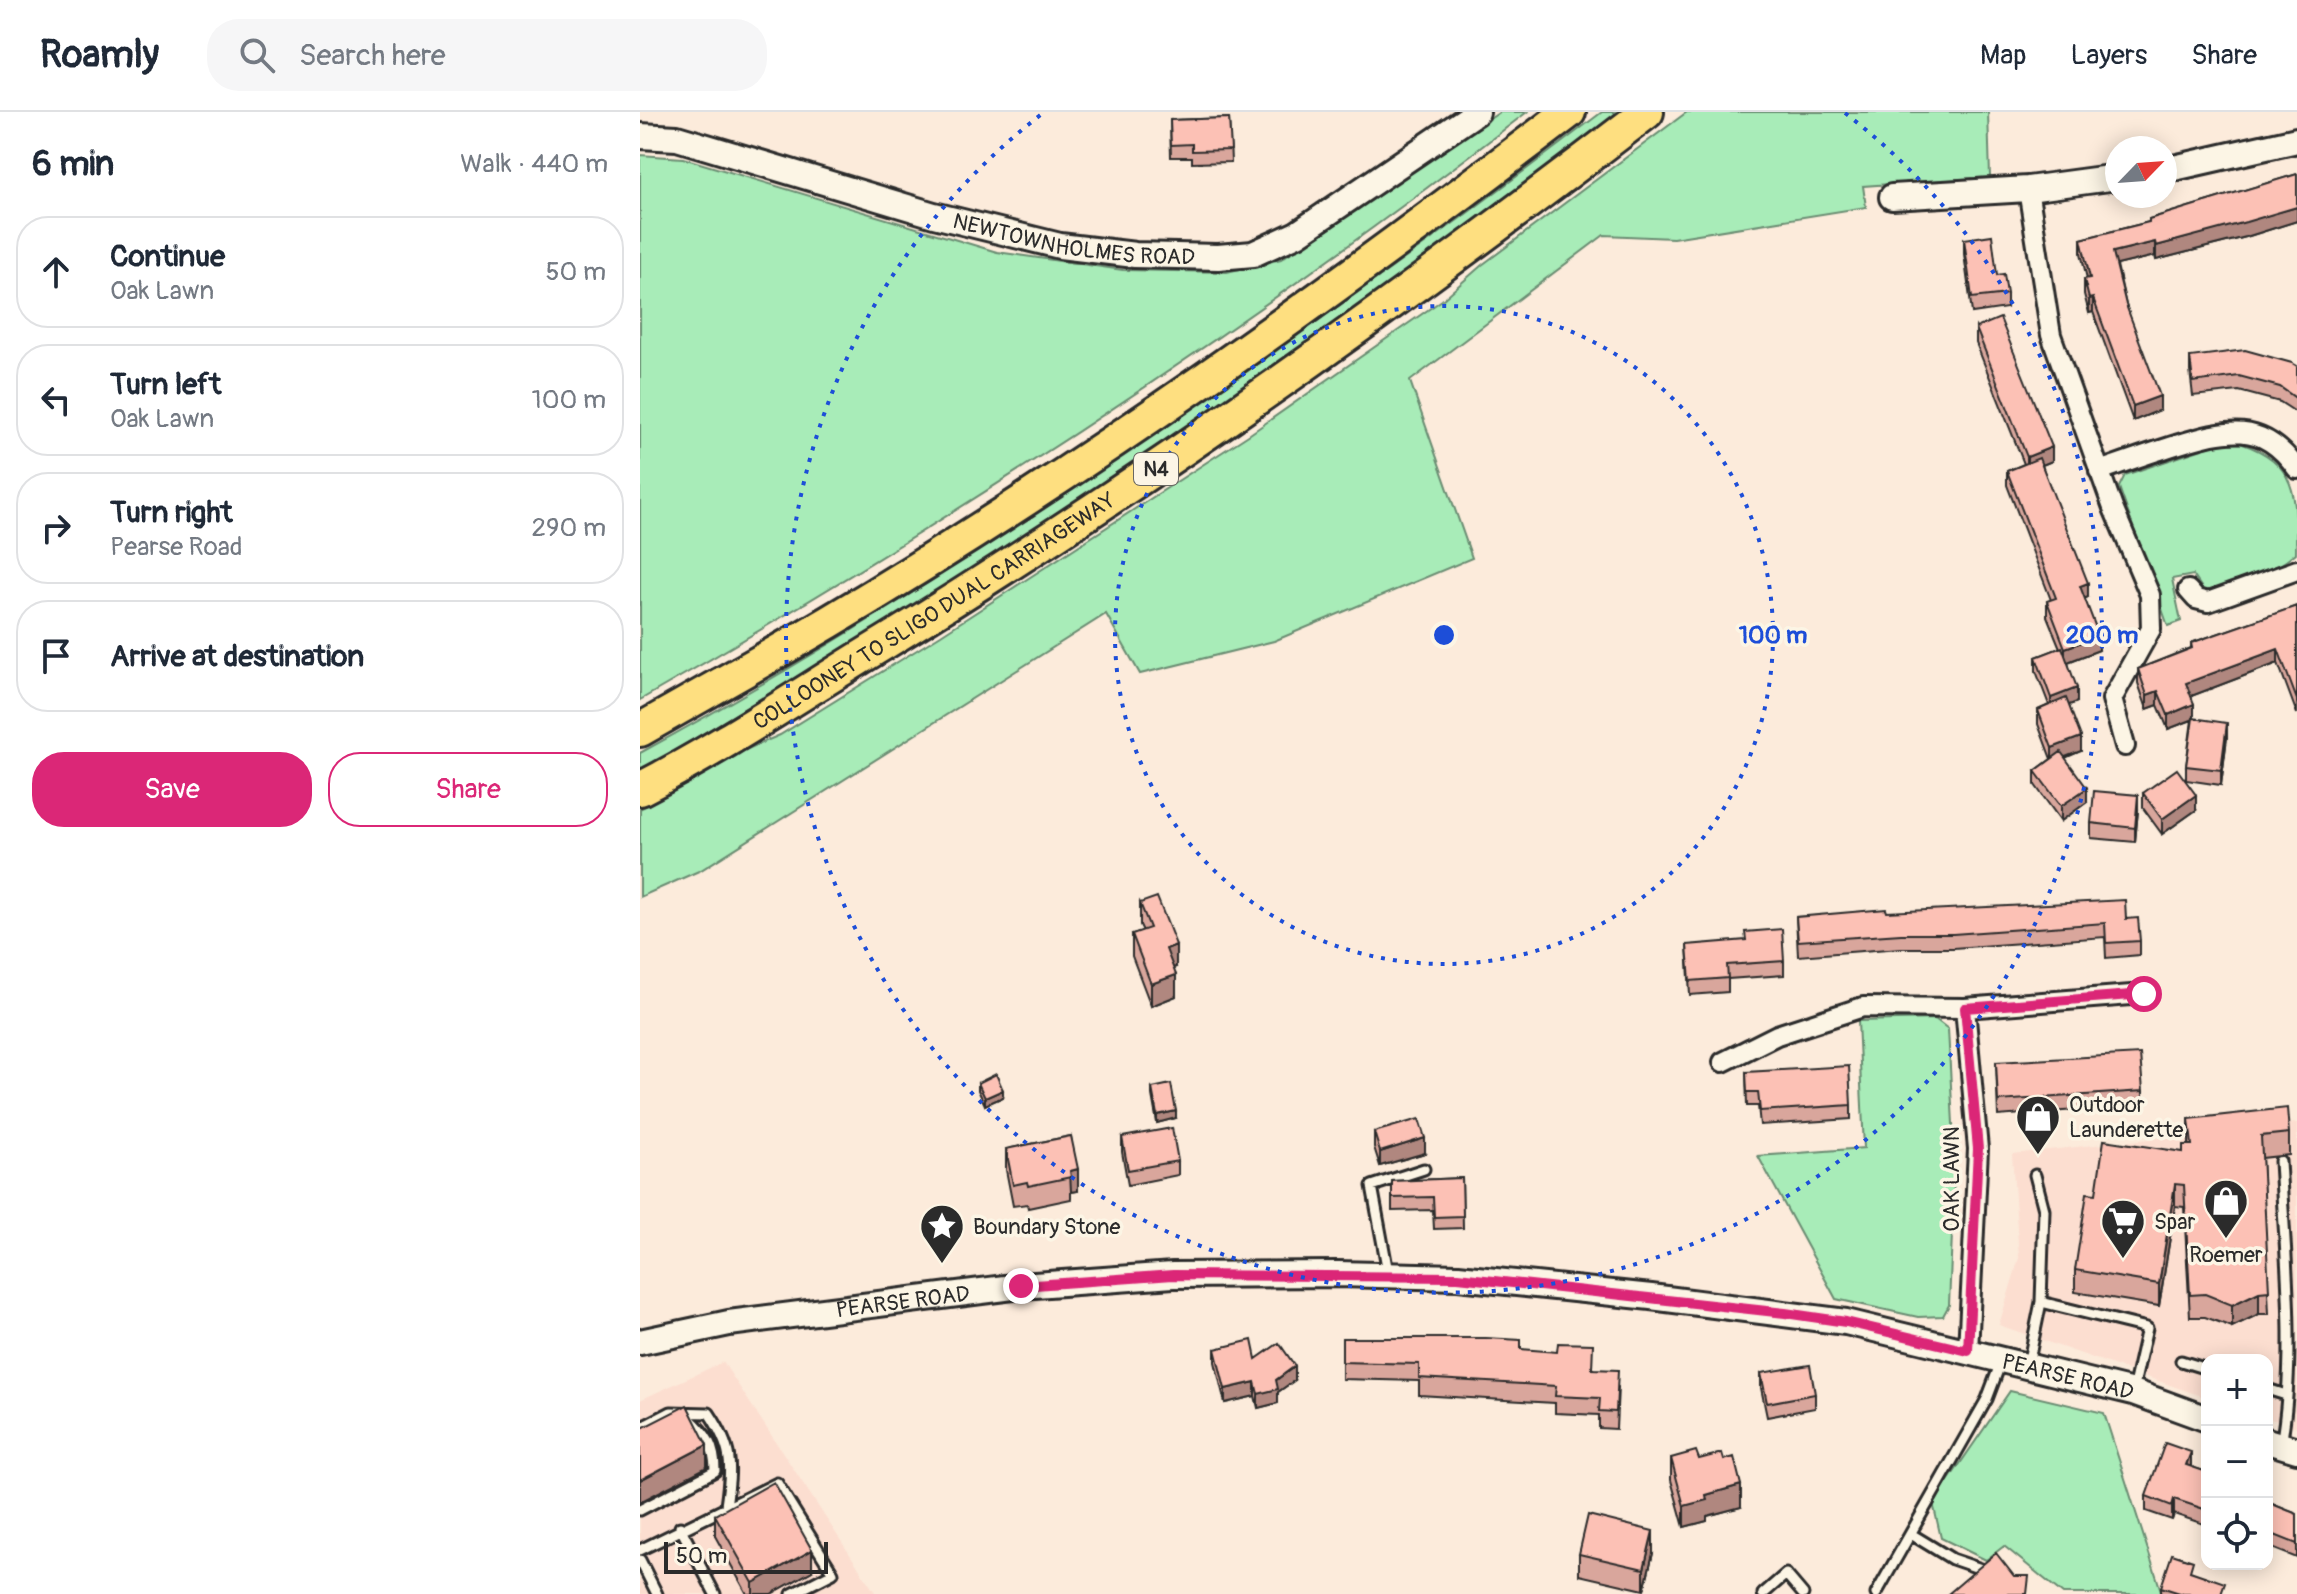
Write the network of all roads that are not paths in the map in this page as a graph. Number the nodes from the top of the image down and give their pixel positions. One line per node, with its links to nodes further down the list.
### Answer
1 (1477, 112): 4 (main road, NEWTOWNHOLMES ROAD)
2 (1569, 112): 14 (highway, COLLOONEY TO SLIGO DUAL CARRIAGEWAY / N4)
3 (1647, 112): 16 (highway, COLLOONEY TO SLIGO DUAL CARRIAGEWAY / N4)
4 (640, 136)
5 (2297, 140): 6 (main road)
6 (2177, 167)
7 (2105, 179): 8 (main road)
8 (2028, 189): 9 (main road); 11 (street)
9 (1892, 197)
10 (2297, 469): 11 (street)
11 (2099, 471): 15 (street)
12 (2297, 570): 13 (street)
13 (2188, 590)
14 (640, 730)
15 (2125, 746)
16 (640, 789)
17 (2144, 994): 18 (street)
18 (1965, 1008): 19 (street); 26 (street, OAK LAWN)
19 (1723, 1062)
20 (2280, 1161): 33 (lane)
21 (1424, 1169): 23 (lane)
22 (2035, 1175): 24 (lane)
23 (1389, 1275): 25 (main road, PEARSE ROAD); 26 (main road, PEARSE ROAD)
24 (2041, 1302): 29 (lane); 32 (lane)
25 (640, 1342)
26 (1968, 1351): 27 (main road, PEARSE ROAD)
27 (2003, 1359): 29 (main road, PEARSE ROAD); 41 (lane)
28 (2181, 1361): 30 (lane)
29 (2028, 1365): 32 (main road, PEARSE ROAD)
30 (2201, 1367)
31 (2273, 1391): 33 (lane)
32 (2133, 1392): 35 (main road, PEARSE ROAD)
33 (2286, 1395): 37 (lane)
34 (682, 1411): 36 (lane); 38 (lane); 39 (lane)
35 (2201, 1417)
36 (640, 1428)
37 (2282, 1446)
38 (726, 1506): 40 (lane); 47 (lane)
39 (640, 1510)
40 (680, 1527): 42 (lane); 46 (lane)
41 (1911, 1534): 44 (lane); 50 (lane)
42 (640, 1550)
43 (640, 1560): 45 (lane)
44 (2006, 1577)
45 (657, 1594)
46 (715, 1594)
47 (792, 1594)
48 (1763, 1594): 49 (lane)
49 (1803, 1594)
50 (1876, 1594)

